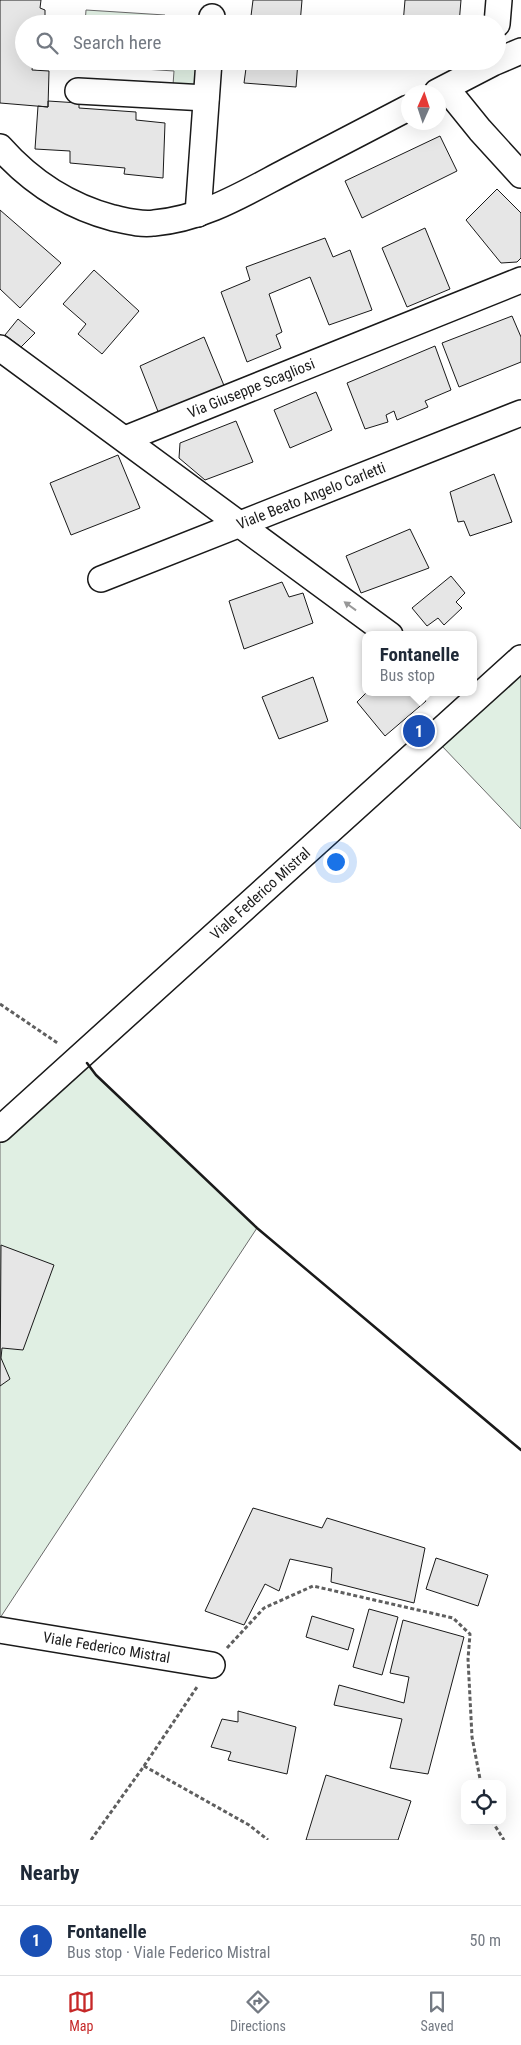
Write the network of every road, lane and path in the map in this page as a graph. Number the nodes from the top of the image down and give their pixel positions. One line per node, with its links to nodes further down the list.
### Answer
1 (499, 0): 2 (street)
2 (498, 15)
3 (521, 51): 4 (street)
4 (506, 57)
5 (208, 70): 10 (street)
6 (478, 70): 7 (street)
7 (446, 88)
8 (78, 91): 10 (street)
9 (446, 94): 13 (street)
10 (206, 98): 14 (street)
11 (401, 112): 14 (street)
12 (0, 147): 14 (street)
13 (521, 175)
14 (198, 214)
15 (521, 280): 18 (street, Via Giuseppe Scagliosi)
16 (0, 348): 18 (street)
17 (521, 413): 19 (street, Viale Beato Angelo Carletti)
18 (125, 439): 19 (street)
19 (238, 525): 20 (street, Viale Beato Angelo Carletti); 21 (street, one-way to 19)
20 (101, 578)
21 (384, 631)
22 (521, 658): 23 (street, Viale Federico Mistral)
23 (477, 692)
24 (472, 696): 26 (street, Viale Federico Mistral)
25 (0, 1004): 26 (path)
26 (79, 1057): 27 (street, Viale Federico Mistral)
27 (0, 1129)
28 (0, 1630): 29 (street, Viale Federico Mistral)
29 (212, 1665): 30 (path); 31 (path)
30 (144, 1766): 33 (path); 34 (path)
31 (480, 1780)
32 (495, 1825): 35 (path)
33 (90, 1840)
34 (268, 1840)
35 (504, 1840)

